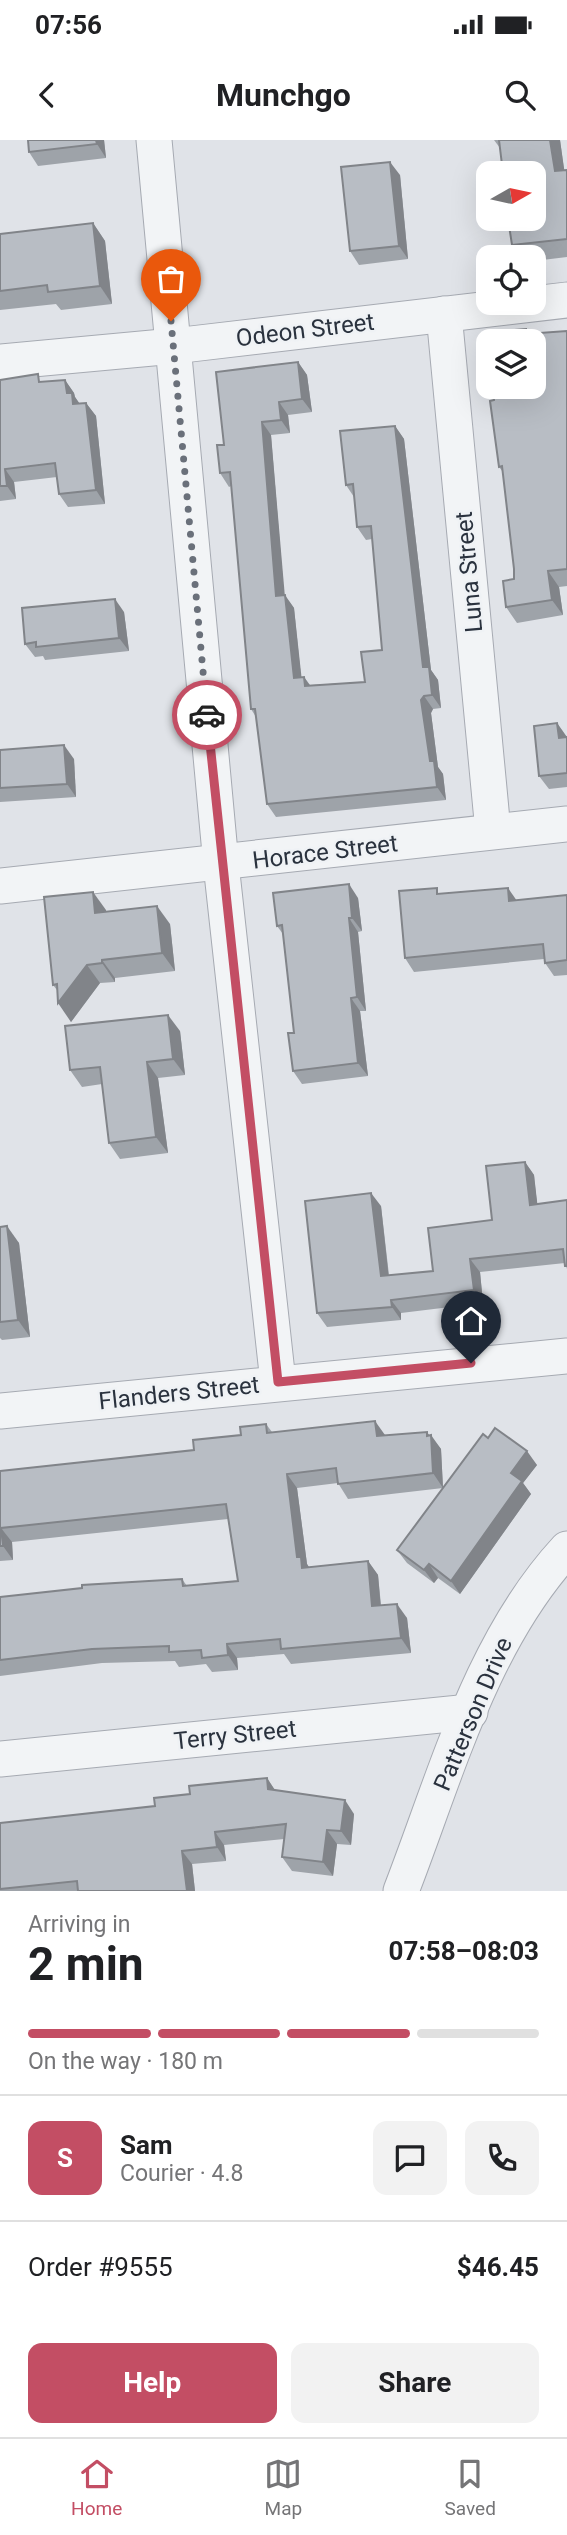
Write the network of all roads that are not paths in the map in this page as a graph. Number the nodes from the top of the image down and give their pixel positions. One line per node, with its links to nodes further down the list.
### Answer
1 (154, 140): 4 (street)
2 (567, 300): 3 (street, Odeon Street)
3 (444, 314): 4 (street, Odeon Street); 7 (street, Luna Street)
4 (173, 346): 5 (street, Odeon Street); 8 (street)
5 (0, 362)
6 (567, 824): 7 (street, Horace Street)
7 (494, 831): 8 (street, Horace Street)
8 (221, 864): 9 (street, Horace Street); 11 (street)
9 (0, 886)
10 (567, 1356): 11 (street, Flanders Street)
11 (278, 1382): 12 (street, Flanders Street)
12 (0, 1411)
13 (567, 1549): 14 (street, Patterson Drive)
14 (470, 1712): 15 (street, Terry Street); 16 (street, Patterson Drive)
15 (0, 1759)
16 (401, 1891)

